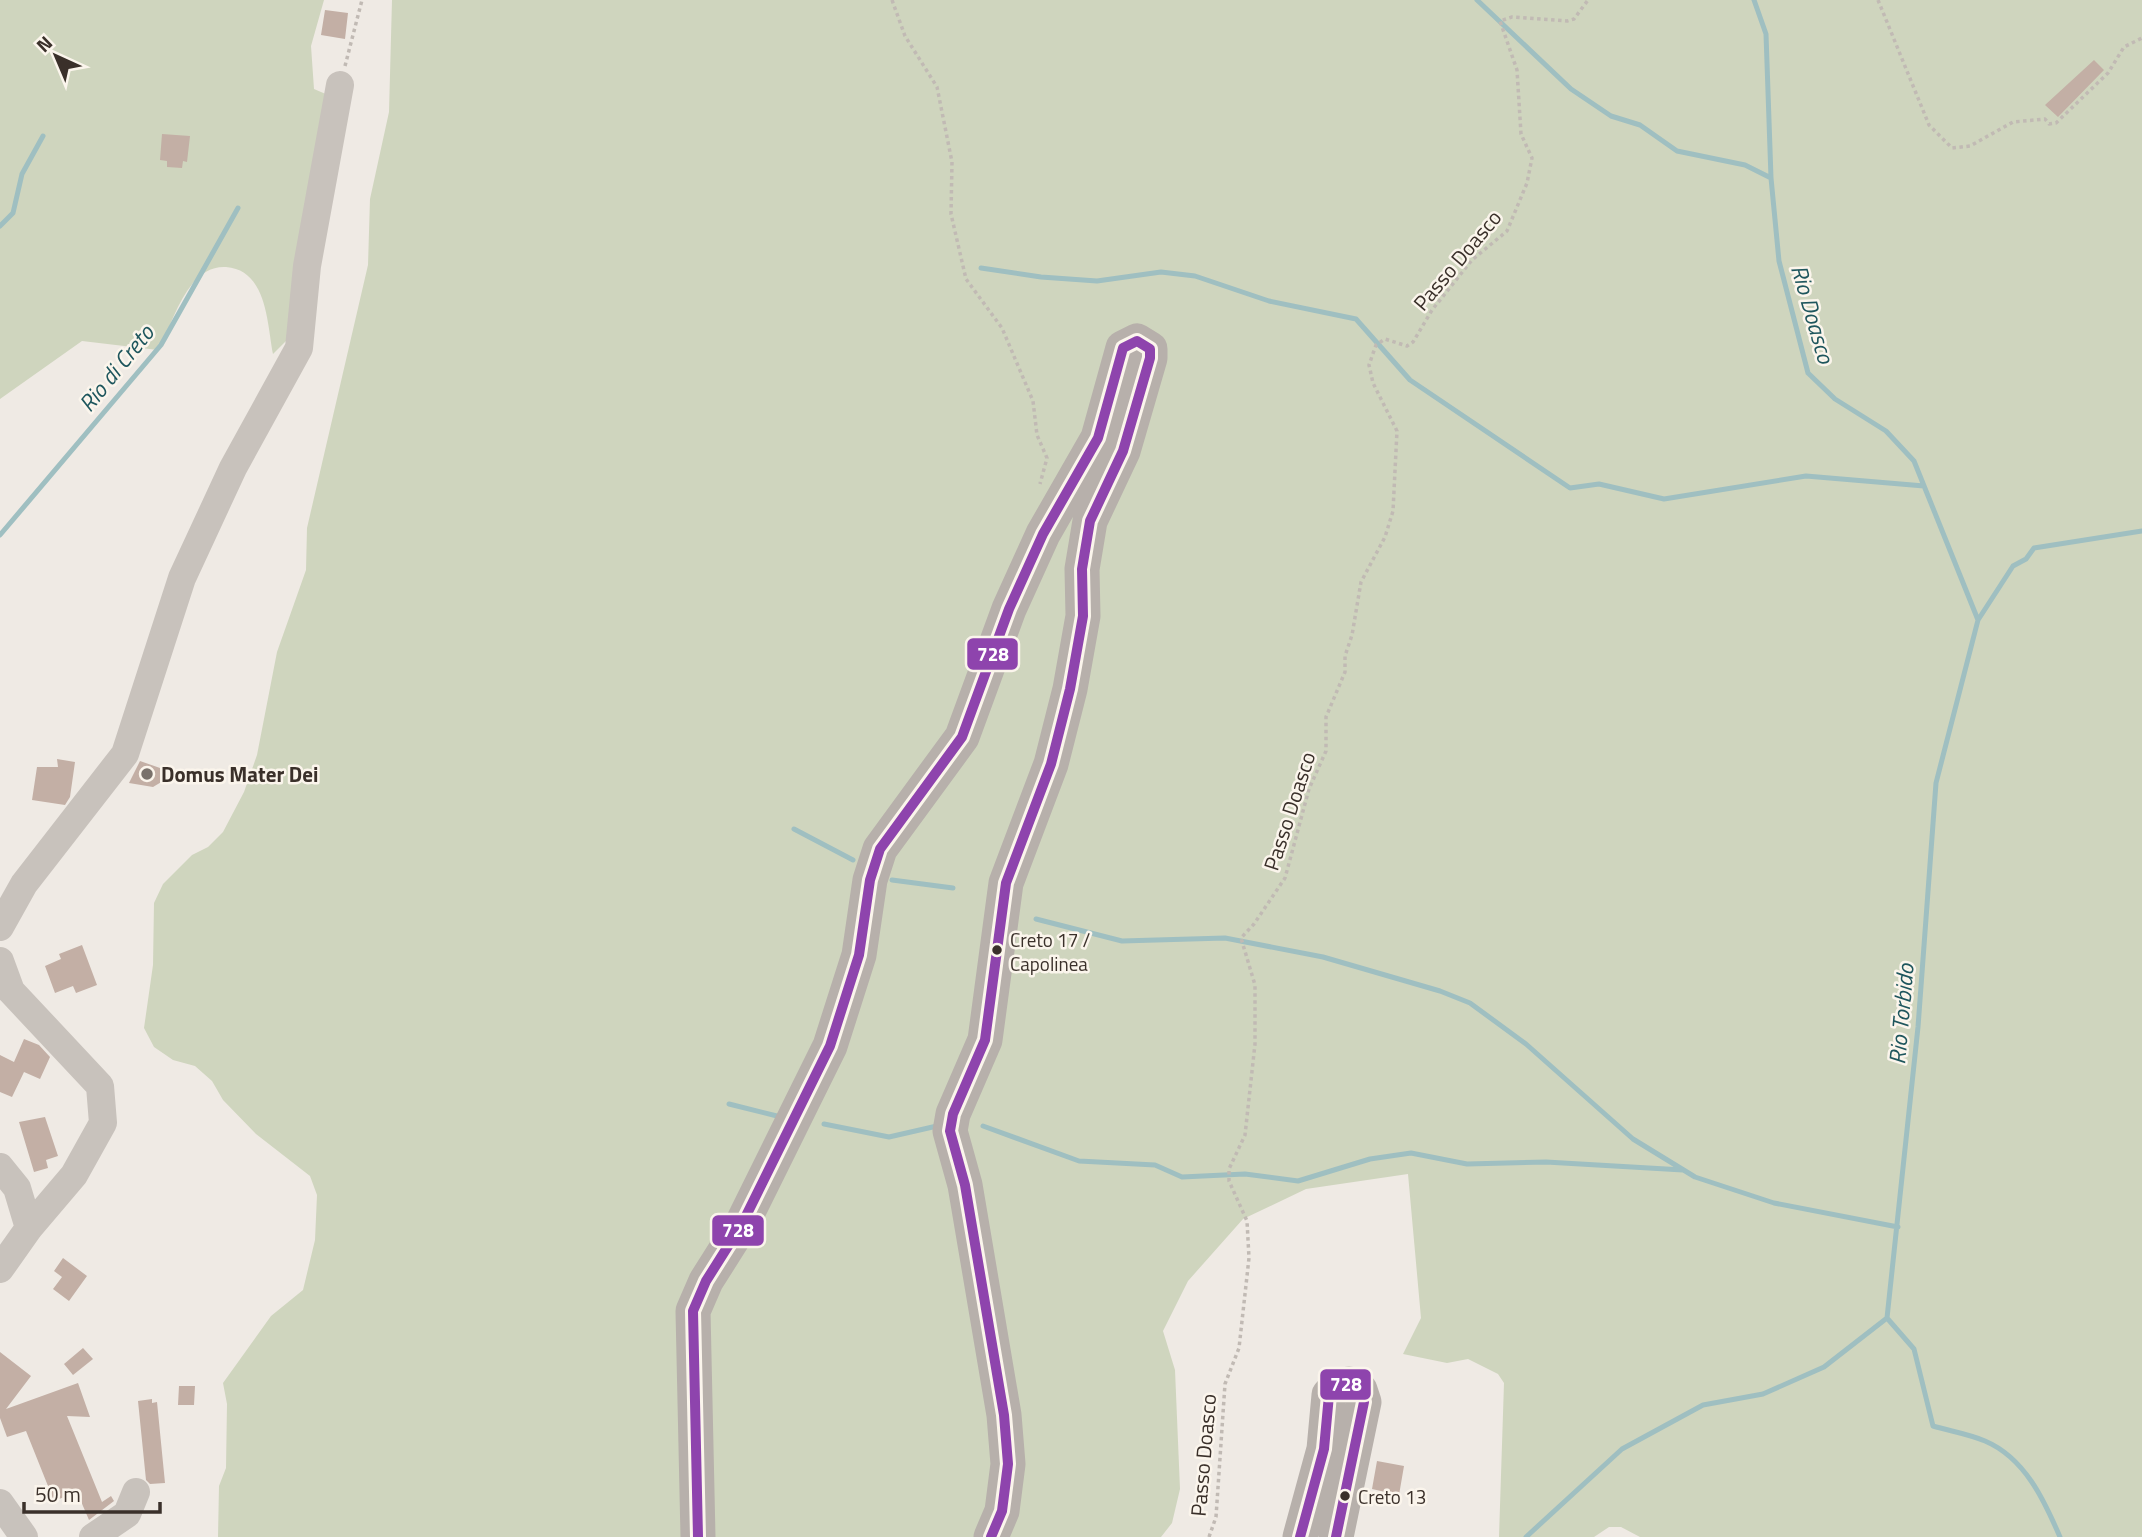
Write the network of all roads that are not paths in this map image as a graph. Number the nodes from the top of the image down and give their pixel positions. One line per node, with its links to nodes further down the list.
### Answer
1 (340, 85): 2 (street)
2 (0, 927)
3 (0, 961): 5 (street)
4 (0, 1167): 5 (street)
5 (29, 1228): 6 (street)
6 (0, 1269)
7 (136, 1492): 10 (street)
8 (1, 1493): 9 (street)
9 (24, 1537)
10 (93, 1537)
11 (698, 1537): 12 (main road)
12 (991, 1537)
13 (1300, 1537): 14 (main road)
14 (1336, 1537)

